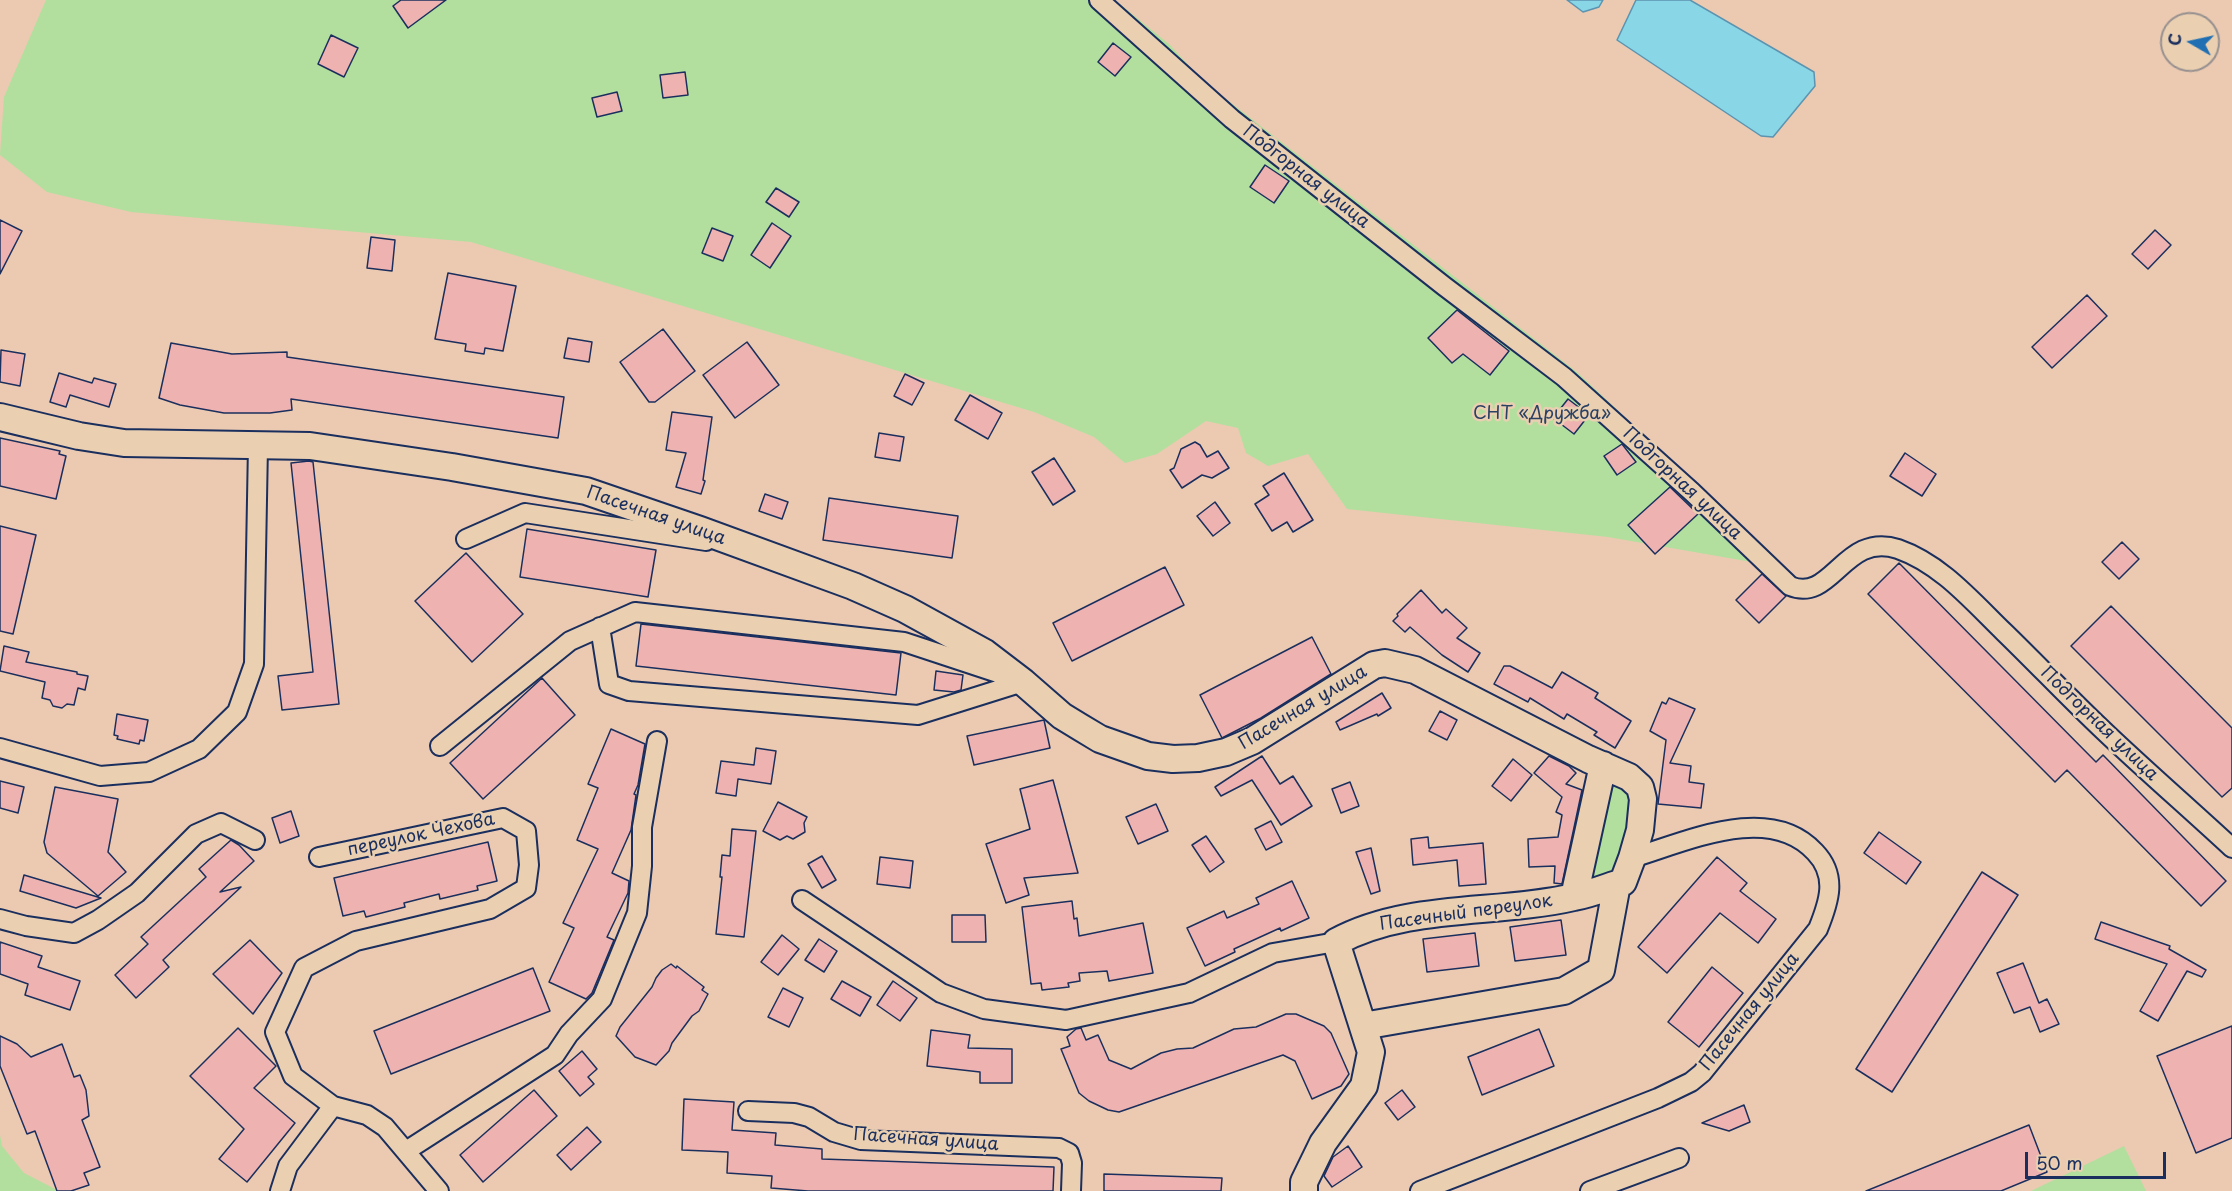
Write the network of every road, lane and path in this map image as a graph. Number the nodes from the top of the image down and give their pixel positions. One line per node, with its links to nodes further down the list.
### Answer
1 (1099, 0): 13 (street, Подгорная улица)
2 (0, 417): 3 (street, Пасечная улица)
3 (258, 445): 5 (street, Пасечная улица); 10 (street)
4 (466, 539): 5 (street)
5 (749, 548): 7 (street, Пасечная улица)
6 (600, 627): 7 (street, Пасечная улица); 7 (street); 9 (street, Пасечная улица)
7 (1023, 682): 11 (street, Пасечная улица)
8 (657, 741): 24 (street)
9 (440, 746)
10 (0, 748)
11 (1603, 765): 15 (street, Пасечная улица); 17 (street, Пасечный переулок)
12 (255, 840): 19 (street)
13 (2232, 848)
14 (319, 857): 22 (street, переулок Чехова)
15 (1632, 858): 16 (street); 30 (street, Пасечная улица)
16 (1617, 884): 17 (street); 21 (street)
17 (1574, 897): 20 (street, Пасечный переулок)
18 (802, 900): 20 (street, Пасечный переулок)
19 (0, 919)
20 (1336, 942): 21 (street)
21 (1362, 1026): 29 (street)
22 (333, 1106): 24 (street, переулок Чехова); 26 (street)
23 (748, 1111): 28 (street, Пасечная улица)
24 (406, 1151): 27 (street, переулок Чехова)
25 (1679, 1158): 31 (street)
26 (280, 1191)
27 (439, 1191)
28 (1071, 1191)
29 (1304, 1191)
30 (1420, 1191)
31 (1590, 1191)

